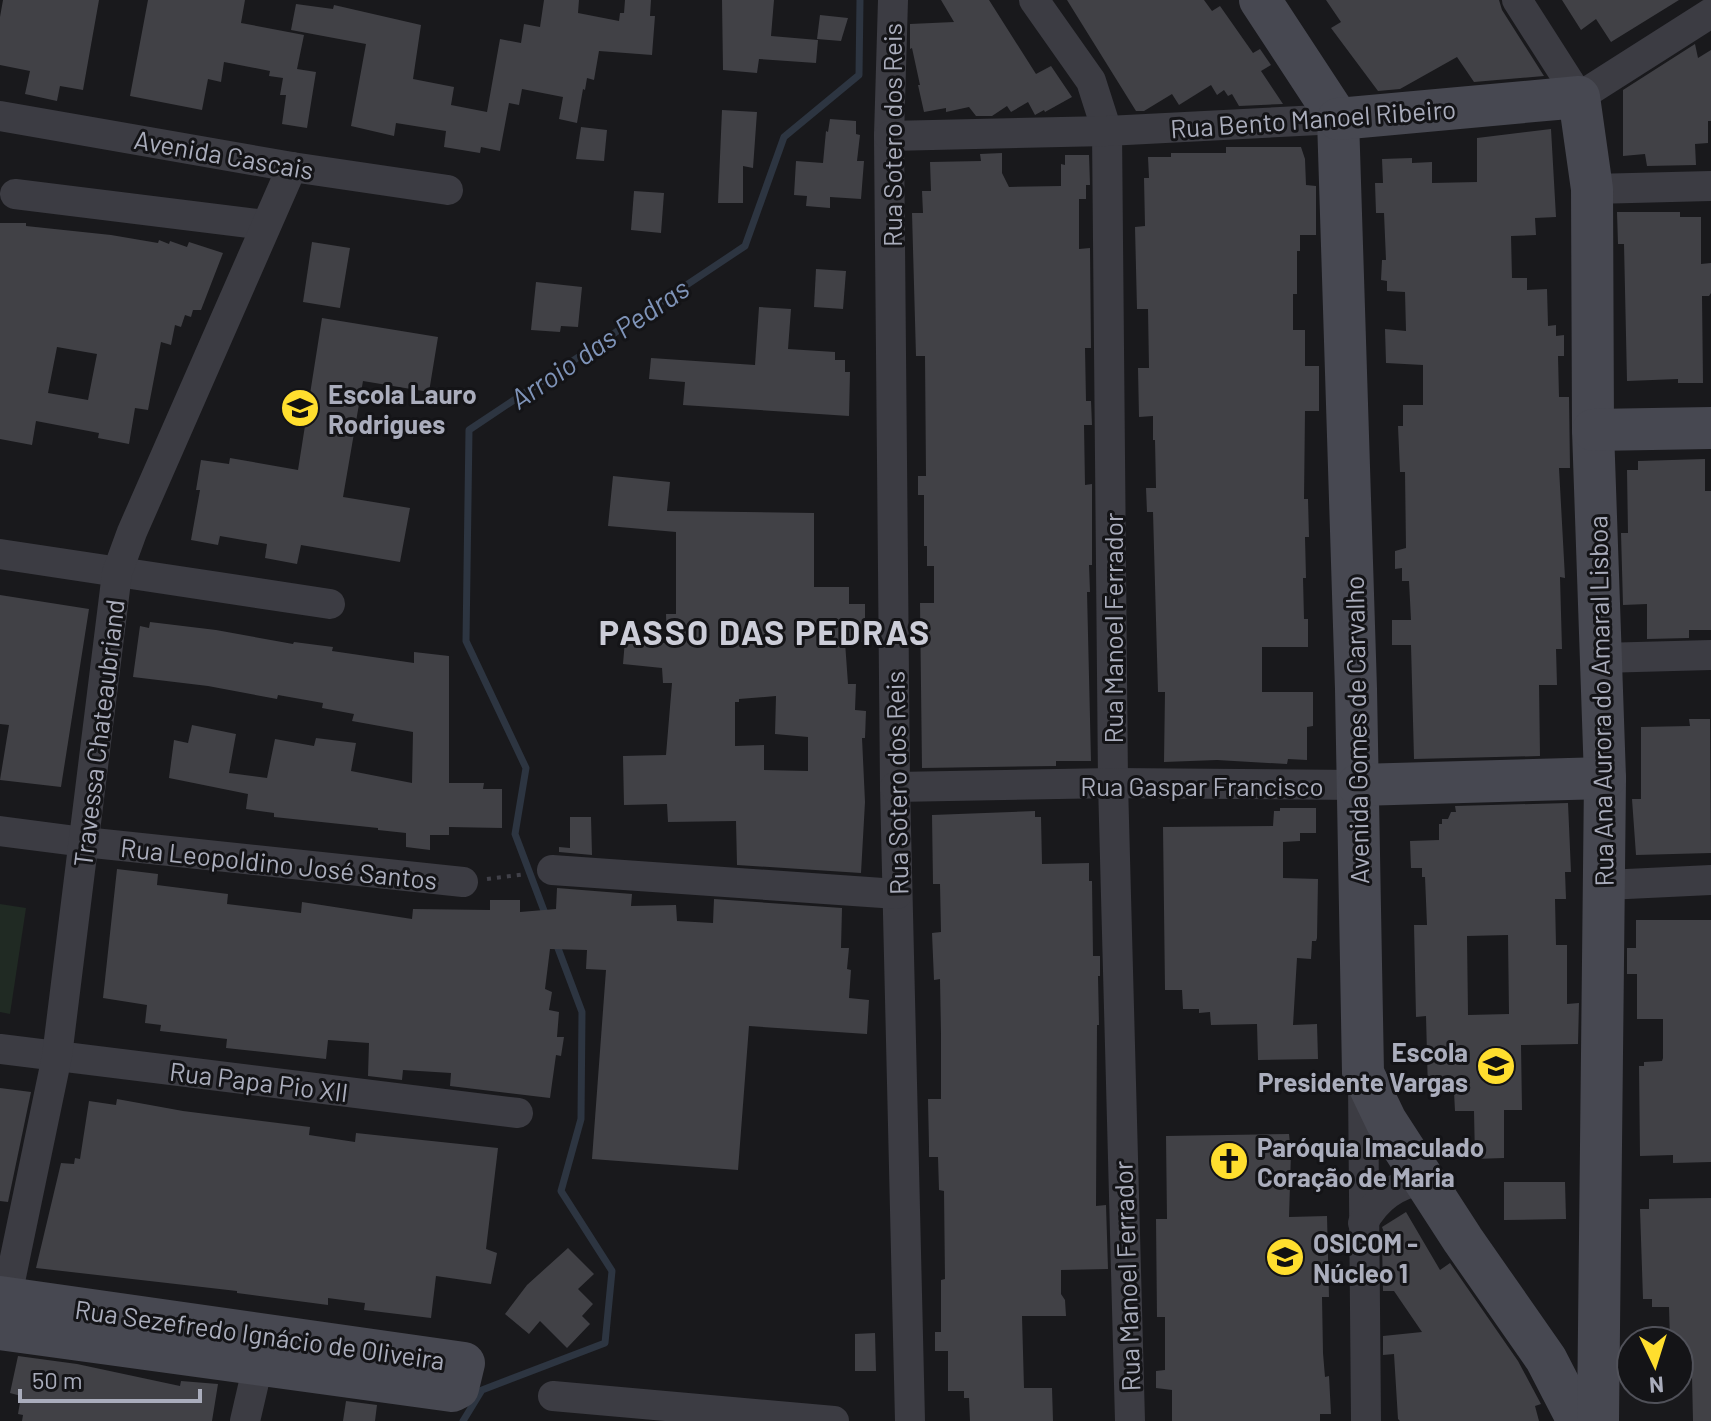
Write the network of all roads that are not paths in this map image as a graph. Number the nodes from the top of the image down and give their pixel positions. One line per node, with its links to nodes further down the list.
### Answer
1 (893, 0): 10 (street, Rua Sotero dos Reis)
2 (1034, 0): 9 (street, Rua Manoel Ferrador)
3 (1260, 0): 8 (street)
4 (1517, 0): 6 (street, Rua Ana Aurora do Amaral Lisboa)
5 (1711, 13): 6 (street, Rua Bento Manoel Ribeiro)
6 (1579, 97): 8 (street, Rua Bento Manoel Ribeiro); 13 (street, Rua Ana Aurora do Amaral Lisboa)
7 (0, 116): 11 (street, Avenida Cascais)
8 (1338, 119): 9 (street, Rua Bento Manoel Ribeiro); 26 (street, Avenida Gomes de Carvalho)
9 (1107, 131): 10 (street, Rua Bento Manoel Ribeiro); 25 (street, Rua Manoel Ferrador)
10 (889, 136): 27 (street, Rua Sotero dos Reis)
11 (292, 167): 14 (street, Avenida Cascais); 16 (street, Travessa Chateaubriand)
12 (1711, 186): 13 (street)
13 (1592, 189): 18 (street, Rua Ana Aurora do Amaral Lisboa)
14 (448, 190)
15 (15, 194): 16 (street)
16 (266, 225): 20 (street, Travessa Chateaubriand)
17 (1711, 428): 18 (street)
18 (1593, 430): 23 (street, Rua Ana Aurora do Amaral Lisboa)
19 (0, 554): 20 (street)
20 (117, 573): 21 (street); 29 (street, Travessa Chateaubriand)
21 (330, 604)
22 (1711, 655): 23 (street)
23 (1600, 658): 24 (street, Rua Ana Aurora do Amaral Lisboa)
24 (1605, 778): 26 (street, Rua Gaspar Francisco); 33 (street, Rua Ana Aurora do Amaral Lisboa)
25 (1113, 783): 26 (street, Rua Gaspar Francisco); 27 (street, Rua Gaspar Francisco); 47 (street, Rua Manoel Ferrador)
26 (1358, 785): 37 (street, Avenida Gomes de Carvalho)
27 (895, 787): 34 (street, Rua Sotero dos Reis)
28 (0, 831): 29 (street, Rua Leopoldino José Santos)
29 (84, 842): 32 (street, Rua Leopoldino José Santos); 36 (street, Travessa Chateaubriand)
30 (552, 870): 34 (street)
31 (1711, 880): 33 (street)
32 (463, 882)
33 (1606, 885): 50 (street, Rua Ana Aurora do Amaral Lisboa)
34 (897, 894): 46 (street, Rua Sotero dos Reis)
35 (0, 1049): 36 (street, Rua Papa Pio XII)
36 (57, 1056): 38 (street, Rua Papa Pio XII); 41 (street, Travessa Chateaubriand)
37 (1363, 1073): 39 (street, Avenida Gomes de Carvalho); 40 (street)
38 (518, 1113)
39 (1424, 1180): 40 (street); 49 (street, Avenida Gomes de Carvalho)
40 (1363, 1223): 48 (street)
41 (3, 1312): 42 (street, Rua Sezefredo Ignácio de Oliveira); 42 (street, Rua Sezefredo Ignácio de Oliveira)
42 (258, 1365): 44 (street)
43 (553, 1396): 45 (street)
44 (245, 1421)
45 (834, 1421)
46 (910, 1421)
47 (1130, 1421)
48 (1366, 1421)
49 (1578, 1421)
50 (1598, 1421)

